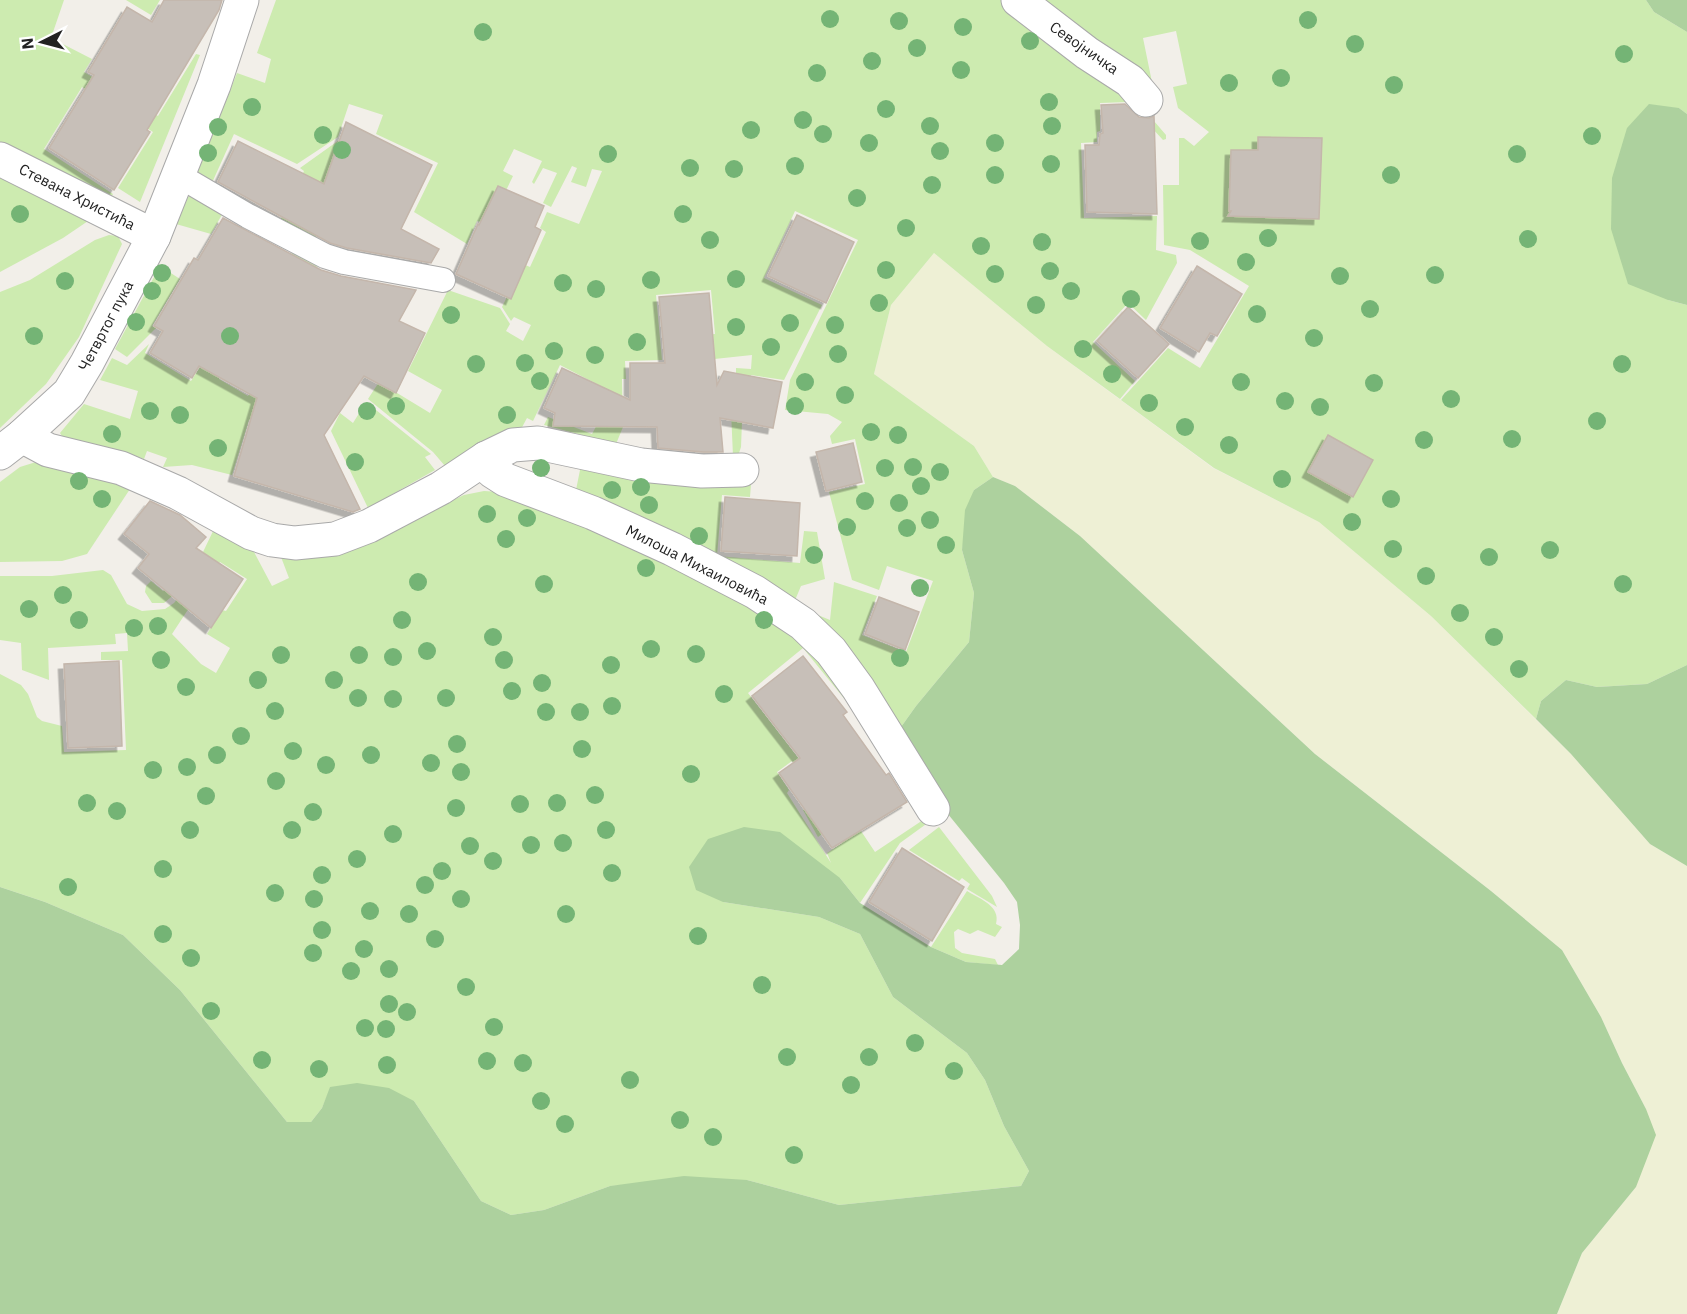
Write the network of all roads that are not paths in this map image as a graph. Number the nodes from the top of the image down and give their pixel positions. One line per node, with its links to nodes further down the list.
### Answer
1 (242, 0): 5 (street, Четвртог пука)
2 (1018, 0): 3 (street, Севојничка)
3 (1146, 100)
4 (0, 159): 6 (street, Стевана Христића)
5 (178, 175): 6 (street, Четвртог пука); 7 (lane)
6 (153, 236): 8 (street, Четвртог пука)
7 (443, 280)
8 (11, 444): 9 (street)
9 (486, 458): 10 (street); 11 (street, Милоша Михаиловића)
10 (742, 470)
11 (933, 809)

